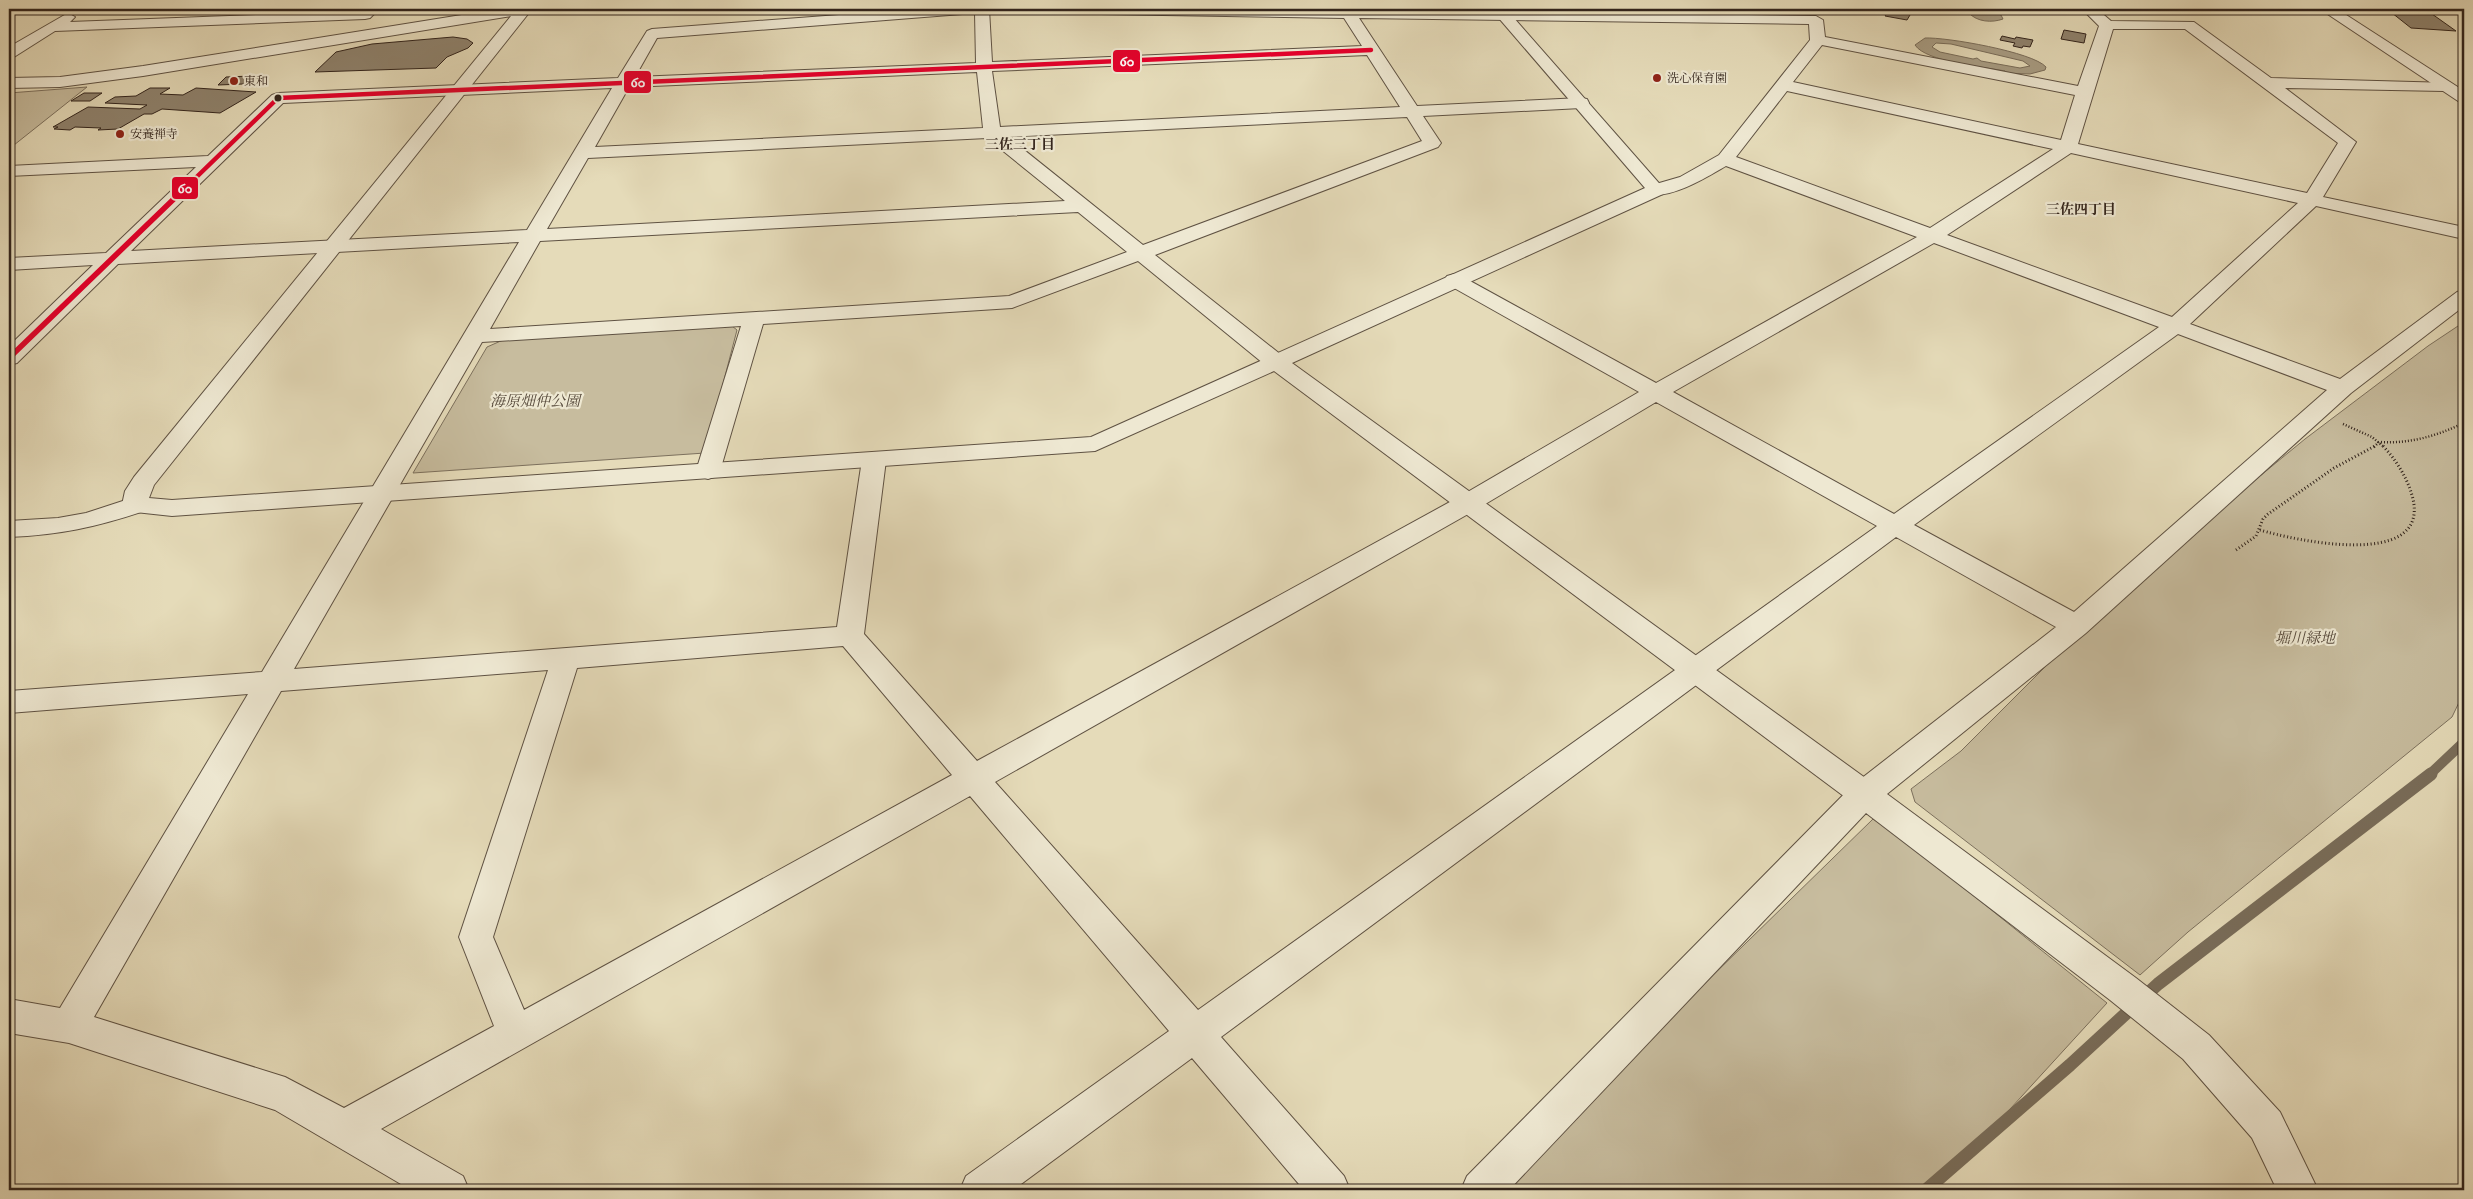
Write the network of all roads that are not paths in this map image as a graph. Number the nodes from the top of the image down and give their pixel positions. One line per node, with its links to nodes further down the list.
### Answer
1 (82, 9): 12 (street)
2 (372, 9): 12 (street)
3 (524, 9): 17 (street); 22 (street)
4 (972, 9): 18 (street)
5 (982, 9): 16 (street)
6 (1038, 9): 9 (street)
7 (2327, 9): 21 (street)
8 (1501, 12): 9 (street); 10 (street); 25 (street)
9 (1348, 13): 14 (street)
10 (1812, 14): 13 (street)
11 (2098, 17): 19 (street); 23 (street)
12 (53, 26): 15 (street)
13 (1818, 40): 20 (street); 23 (street)
14 (1372, 50): 16 (street); 26 (street)
15 (9, 54)
16 (984, 67): 18 (street); 27 (street)
17 (9, 83)
18 (624, 83): 22 (street); 29 (street)
19 (2267, 83): 21 (street); 34 (street)
20 (1783, 85): 28 (street); 30 (street)
21 (2444, 86): 24 (street)
22 (458, 90): 31 (street); 39 (street)
23 (2084, 92): 28 (street)
24 (2464, 98)
25 (1581, 103): 26 (street); 33 (street)
26 (1412, 112): 27 (street); 40 (street)
27 (992, 133): 29 (street); 35 (street)
28 (2068, 147): 34 (street); 38 (street)
29 (582, 153): 37 (street)
30 (1725, 160): 33 (street); 38 (street)
31 (213, 161): 32 (street); 41 (street)
32 (9, 172)
33 (1656, 190): 43 (street)
34 (2312, 200): 36 (street); 46 (street)
35 (1082, 206): 37 (street); 40 (street)
36 (2464, 233)
37 (534, 236): 39 (street); 47 (street)
38 (1932, 236): 46 (street); 51 (street)
39 (334, 247): 41 (street); 56 (street)
40 (1141, 253): 45 (street); 49 (street)
41 (112, 259): 42 (street); 48 (street)
42 (9, 264)
43 (1454, 280): 49 (street); 51 (street)
44 (2464, 296): 50 (street)
45 (754, 317): 47 (street); 53 (street)
46 (2176, 326): 50 (street); 57 (street)
47 (475, 336): 54 (street)
48 (9, 358)
49 (1277, 363): 52 (street); 55 (street)
50 (2343, 388): 59 (street)
51 (1656, 392): 55 (street); 57 (street)
52 (874, 460): 53 (street); 60 (street)
53 (708, 471): 54 (street)
54 (382, 493): 56 (street); 63 (street)
55 (1468, 503): 62 (street); 65 (street)
56 (135, 505): 58 (street)
57 (1896, 525): 59 (street); 62 (street)
58 (9, 530)
59 (2076, 626): 66 (street)
60 (850, 636): 61 (street); 65 (street)
61 (566, 658): 63 (street); 69 (street)
62 (1697, 671): 66 (street); 70 (street)
63 (272, 681): 64 (street); 68 (street)
64 (9, 702)
65 (973, 778): 69 (street); 70 (street)
66 (1864, 794): 75 (street); 76 (street)
67 (9, 1016): 68 (street)
68 (69, 1026): 71 (street)
69 (515, 1033): 71 (street)
70 (1195, 1034): 73 (street); 74 (street)
71 (344, 1129): 72 (street)
72 (448, 1190)
73 (980, 1190)
74 (1330, 1190)
75 (1481, 1190)
76 (2298, 1190)

